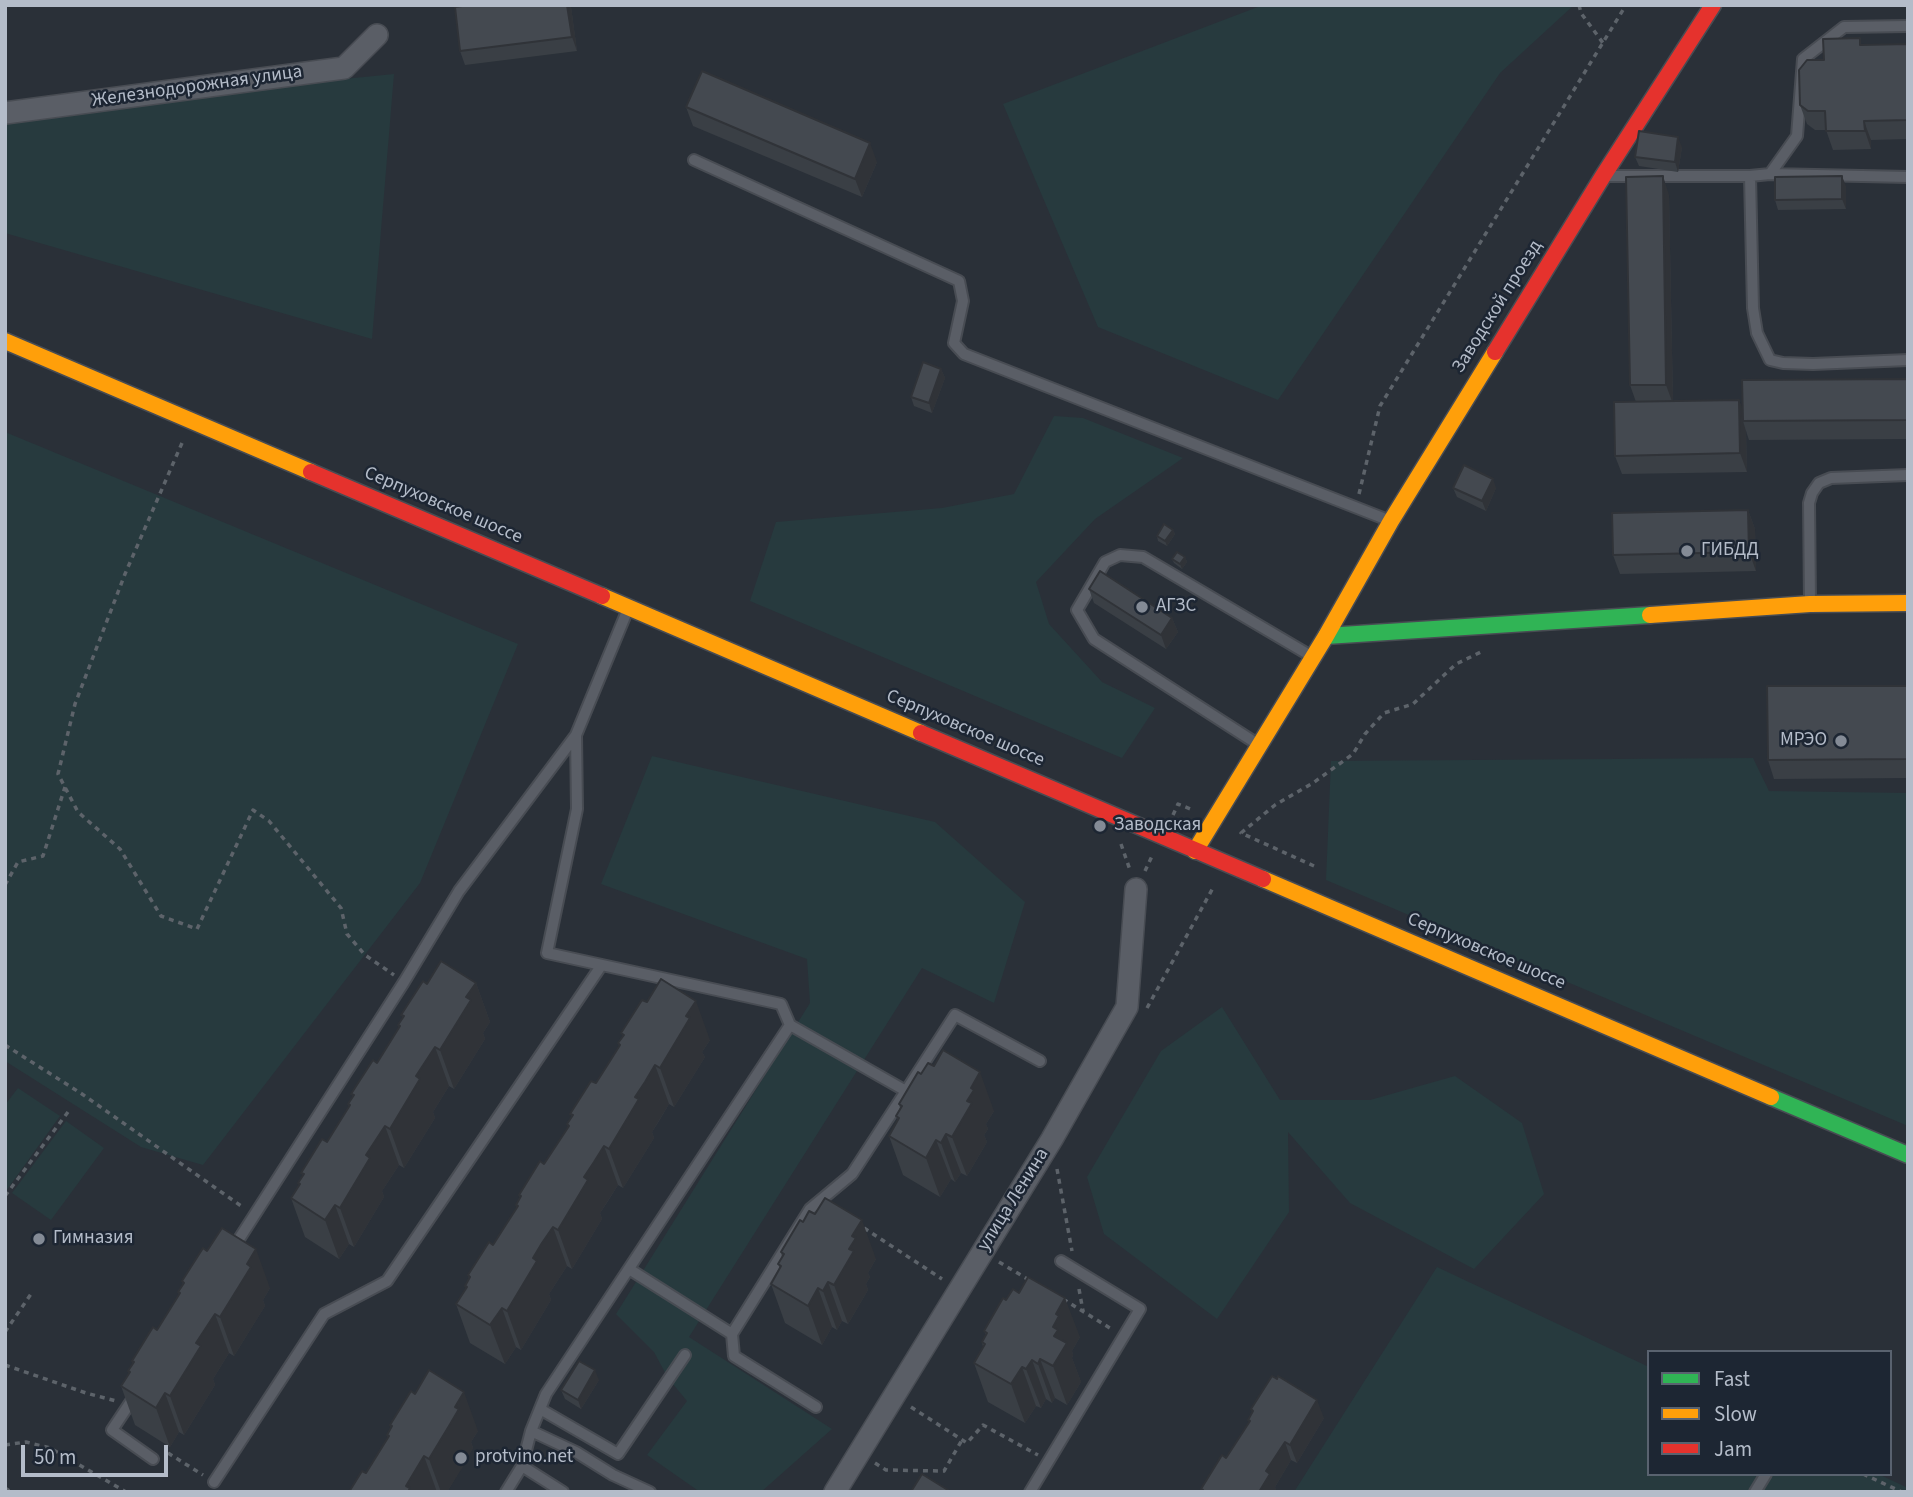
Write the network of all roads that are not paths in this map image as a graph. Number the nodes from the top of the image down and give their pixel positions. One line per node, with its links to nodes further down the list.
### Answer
1 (1713, 5): 7 (main road, Заводской проезд)
2 (1908, 26): 6 (lane)
3 (377, 35): 4 (street, Железнодорожная улица)
4 (5, 113)
5 (694, 160): 13 (lane)
6 (1770, 174): 8 (lane); 9 (lane)
7 (1604, 176): 8 (lane); 13 (main road, Заводской проезд)
8 (1750, 177): 11 (lane)
9 (1908, 177)
10 (5, 341): 16 (main road, Серпуховское шоссе)
11 (1908, 360)
12 (1908, 475): 15 (lane)
13 (1391, 521): 17 (main road, Заводской проезд)
14 (1908, 603): 15 (main road)
15 (1810, 604): 17 (main road)
16 (629, 608): 19 (lane); 21 (main road, Серпуховское шоссе)
17 (1326, 636): 18 (main road, Заводской проезд)
18 (1313, 657): 20 (main road, Заводской проезд); 20 (lane)
19 (576, 735): 23 (lane); 29 (lane)
20 (1259, 745): 21 (main road, Заводской проезд)
21 (1195, 851): 27 (main road, Серпуховское шоссе)
22 (1136, 889): 44 (street, улица Ленина)
23 (601, 966): 24 (lane); 40 (lane)
24 (790, 1025): 26 (lane); 30 (lane)
25 (1040, 1061): 26 (lane)
26 (906, 1091): 31 (lane)
27 (1908, 1155)
28 (1061, 1261): 45 (lane)
29 (221, 1265)
30 (629, 1269): 31 (lane); 35 (lane)
31 (732, 1334): 34 (lane)
32 (685, 1355): 35 (lane)
33 (145, 1380): 37 (lane)
34 (816, 1407)
35 (540, 1409): 36 (lane)
36 (531, 1431): 38 (lane); 43 (lane)
37 (153, 1459)
38 (522, 1466): 41 (lane); 42 (lane)
39 (1765, 1476): 46 (lane)
40 (214, 1482)
41 (506, 1492)
42 (563, 1492)
43 (650, 1492)
44 (835, 1492)
45 (1030, 1492)
46 (1755, 1492)

